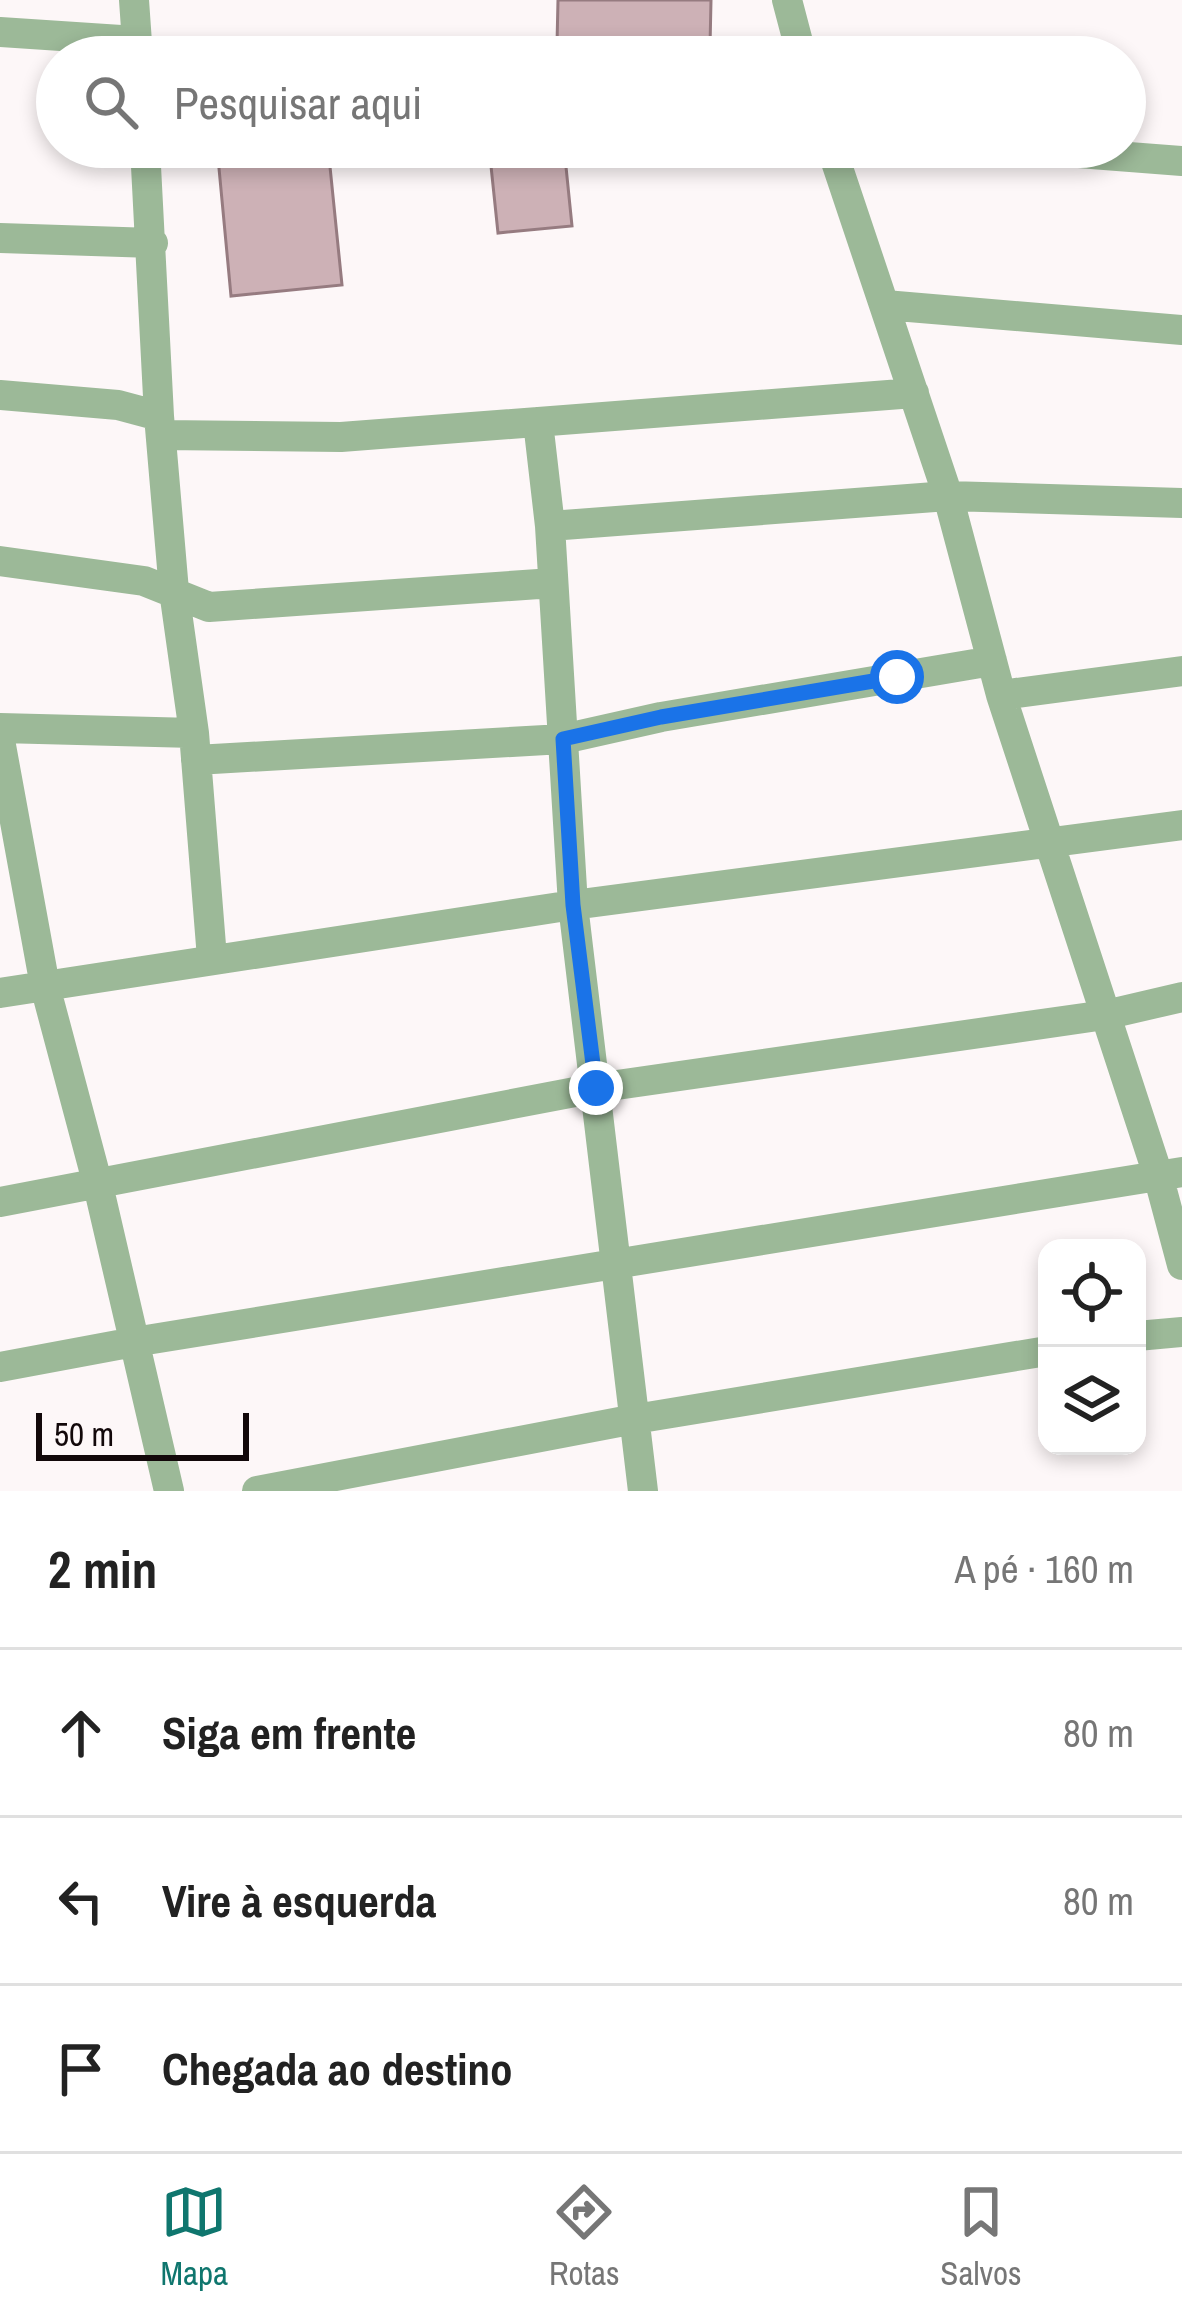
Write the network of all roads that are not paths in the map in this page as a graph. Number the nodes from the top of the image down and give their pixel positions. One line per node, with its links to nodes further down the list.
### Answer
1 (134, 0): 5 (street)
2 (787, 0): 6 (street)
3 (0, 32): 4 (street)
4 (36, 36)
5 (136, 36)
6 (796, 36)
7 (1146, 158): 8 (street)
8 (1182, 161)
9 (147, 168): 12 (street)
10 (838, 168): 13 (street)
11 (0, 238): 12 (street)
12 (153, 243): 18 (street)
13 (885, 305): 14 (street); 15 (street)
14 (1182, 330)
15 (914, 393): 17 (street); 19 (street)
16 (0, 394): 18 (street)
17 (538, 422): 18 (street); 21 (street)
18 (161, 425): 24 (street)
19 (948, 496): 20 (street); 21 (street); 25 (street)
20 (1182, 503)
21 (550, 526): 23 (street)
22 (0, 561): 24 (street)
23 (553, 583): 24 (street); 29 (street)
24 (174, 591): 31 (street)
25 (992, 661): 27 (street); 29 (street)
26 (1182, 671): 27 (street)
27 (1001, 695): 33 (street)
28 (0, 728): 31 (street)
29 (563, 739): 31 (street); 34 (street)
30 (0, 740): 36 (street)
31 (195, 747): 35 (street)
32 (1182, 826): 33 (street)
33 (1046, 842): 34 (street); 39 (street)
34 (573, 905): 35 (street); 40 (street)
35 (212, 958): 36 (street)
36 (45, 986): 37 (street); 42 (street)
37 (0, 993)
38 (1182, 997): 39 (street)
39 (1105, 1015): 40 (street); 41 (street)
40 (596, 1088): 42 (street); 45 (street)
41 (1170, 1174): 44 (street); 45 (street)
42 (98, 1185): 43 (street); 48 (street)
43 (0, 1202)
44 (1182, 1265)
45 (615, 1266): 48 (street); 51 (street)
46 (1182, 1333): 47 (street)
47 (1146, 1335)
48 (134, 1342): 50 (street); 52 (street)
49 (1038, 1352): 51 (street)
50 (0, 1367)
51 (635, 1419): 53 (street); 54 (street)
52 (170, 1491)
53 (257, 1491)
54 (643, 1491)

